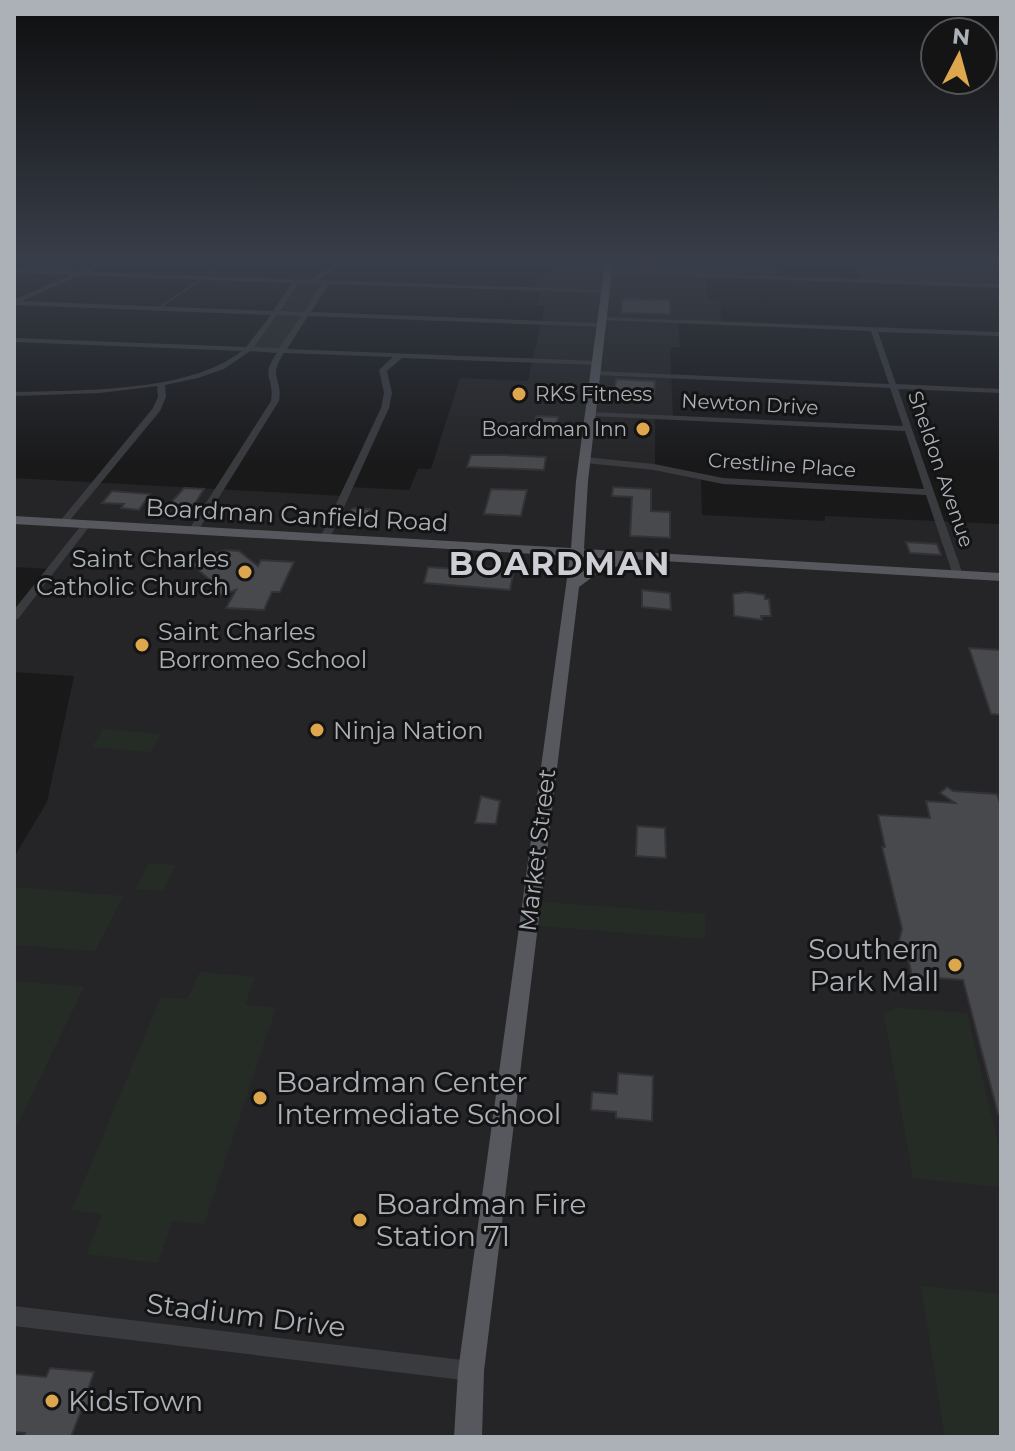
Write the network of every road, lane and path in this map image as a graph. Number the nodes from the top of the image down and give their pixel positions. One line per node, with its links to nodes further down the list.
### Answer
1 (874, 330): 13 (street, Sheldon Avenue)
2 (261, 331): 8 (street)
3 (295, 331): 9 (street)
4 (601, 331): 11 (main road, Market Street)
5 (896, 331): 6 (street)
6 (997, 334)
7 (14, 340): 8 (street)
8 (247, 350): 9 (street); 12 (street)
9 (281, 351): 10 (street); 23 (street)
10 (399, 356): 11 (street); 24 (street)
11 (596, 368): 13 (street); 16 (main road, Market Street)
12 (161, 383): 15 (street); 21 (street)
13 (893, 386): 14 (street); 17 (street, Sheldon Avenue)
14 (1001, 391)
15 (15, 397)
16 (591, 414): 17 (street, Newton Drive); 18 (main road, Market Street)
17 (908, 429): 19 (street, Sheldon Avenue)
18 (585, 460): 19 (street, Crestline Place); 25 (main road, Market Street)
19 (929, 492): 27 (street, Sheldon Avenue)
20 (14, 520): 21 (main road, Boardman Canfield Road)
21 (63, 523): 22 (main road, Boardman Canfield Road)
22 (86, 525): 23 (main road, Boardman Canfield Road); 30 (street)
23 (193, 531): 24 (main road, Boardman Canfield Road)
24 (325, 538): 25 (main road, Boardman Canfield Road)
25 (577, 553): 26 (main road, Boardman Canfield Road); 29 (main road, Market Street)
26 (673, 558): 27 (main road); 29 (main road)
27 (958, 575): 28 (main road)
28 (1001, 577)
29 (572, 586): 32 (main road, Market Street)
30 (14, 617)
31 (14, 1316): 32 (street, Stadium Drive)
32 (471, 1371): 33 (main road, Market Street)
33 (468, 1437)

